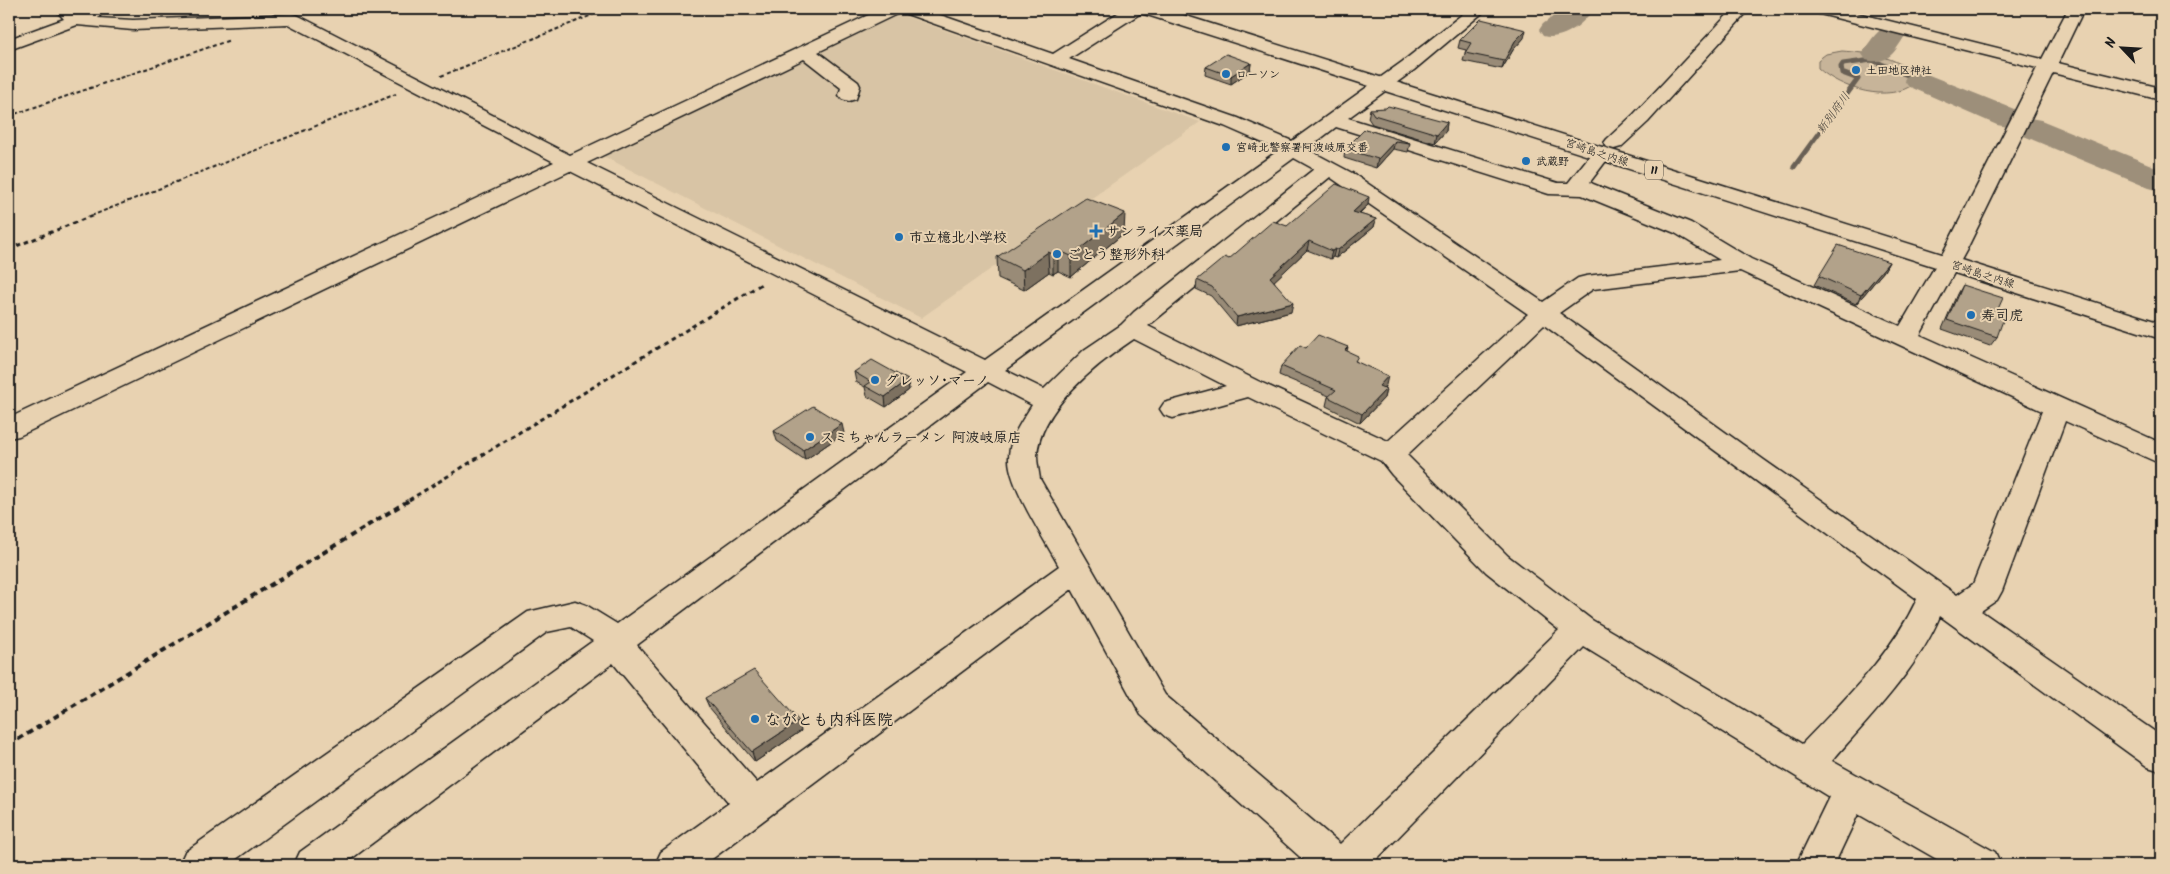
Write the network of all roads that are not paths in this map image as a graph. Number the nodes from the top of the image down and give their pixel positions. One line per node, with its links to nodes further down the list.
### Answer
1 (107, 9): 13 (street)
2 (894, 9): 16 (street)
3 (907, 9): 17 (street)
4 (1135, 9): 17 (street)
5 (1146, 9): 19 (street, 宮崎島之内線 / 11)
6 (1190, 9): 19 (street, 宮崎島之内線 / 11)
7 (1457, 9): 19 (street)
8 (1479, 9): 19 (street)
9 (1742, 9): 24 (street)
10 (1822, 9): 18 (street)
11 (2076, 9): 18 (street)
12 (312, 10): 14 (street)
13 (70, 14): 14 (street); 15 (street)
14 (285, 19): 25 (street)
15 (9, 45)
16 (805, 51): 21 (street); 25 (street)
17 (1054, 61): 23 (street)
18 (2047, 66): 20 (street); 28 (street)
19 (1381, 76): 22 (street); 23 (street); 24 (street, 宮崎島之内線 / 11)
20 (2161, 94)
21 (849, 95)
22 (1333, 120): 23 (street); 27 (street)
23 (1286, 147): 26 (street); 35 (street)
24 (1608, 148): 27 (street); 28 (street, 宮崎島之内線 / 11)
25 (570, 162): 35 (street); 40 (street)
26 (1328, 168): 30 (street); 32 (street)
27 (1585, 189): 29 (street)
28 (1951, 257): 31 (street, 宮崎島之内線 / 11); 33 (street, 宮崎島之内線 / 11); 34 (street)
29 (1743, 264): 30 (street); 34 (street)
30 (1543, 313): 41 (street); 44 (street)
31 (2161, 314)
32 (1134, 329): 36 (street); 37 (street)
33 (2161, 331)
34 (1906, 338): 38 (street)
35 (986, 370): 37 (street); 46 (street)
36 (1249, 387): 39 (street); 41 (street)
37 (1048, 402): 43 (street)
38 (2056, 407): 42 (street); 44 (street)
39 (1172, 409)
40 (9, 429)
41 (1390, 454): 45 (street)
42 (2161, 454)
43 (1077, 569): 50 (street); 54 (street)
44 (1945, 604): 47 (street); 48 (street)
45 (1581, 629): 48 (street); 55 (street)
46 (616, 643): 50 (street); 51 (street); 52 (street)
47 (2161, 756)
48 (1806, 765): 49 (street)
49 (1851, 791): 56 (street); 57 (street)
50 (754, 806): 53 (street)
51 (198, 865)
52 (313, 865)
53 (674, 865)
54 (1336, 865)
55 (1345, 865)
56 (1815, 865)
57 (1982, 865)

